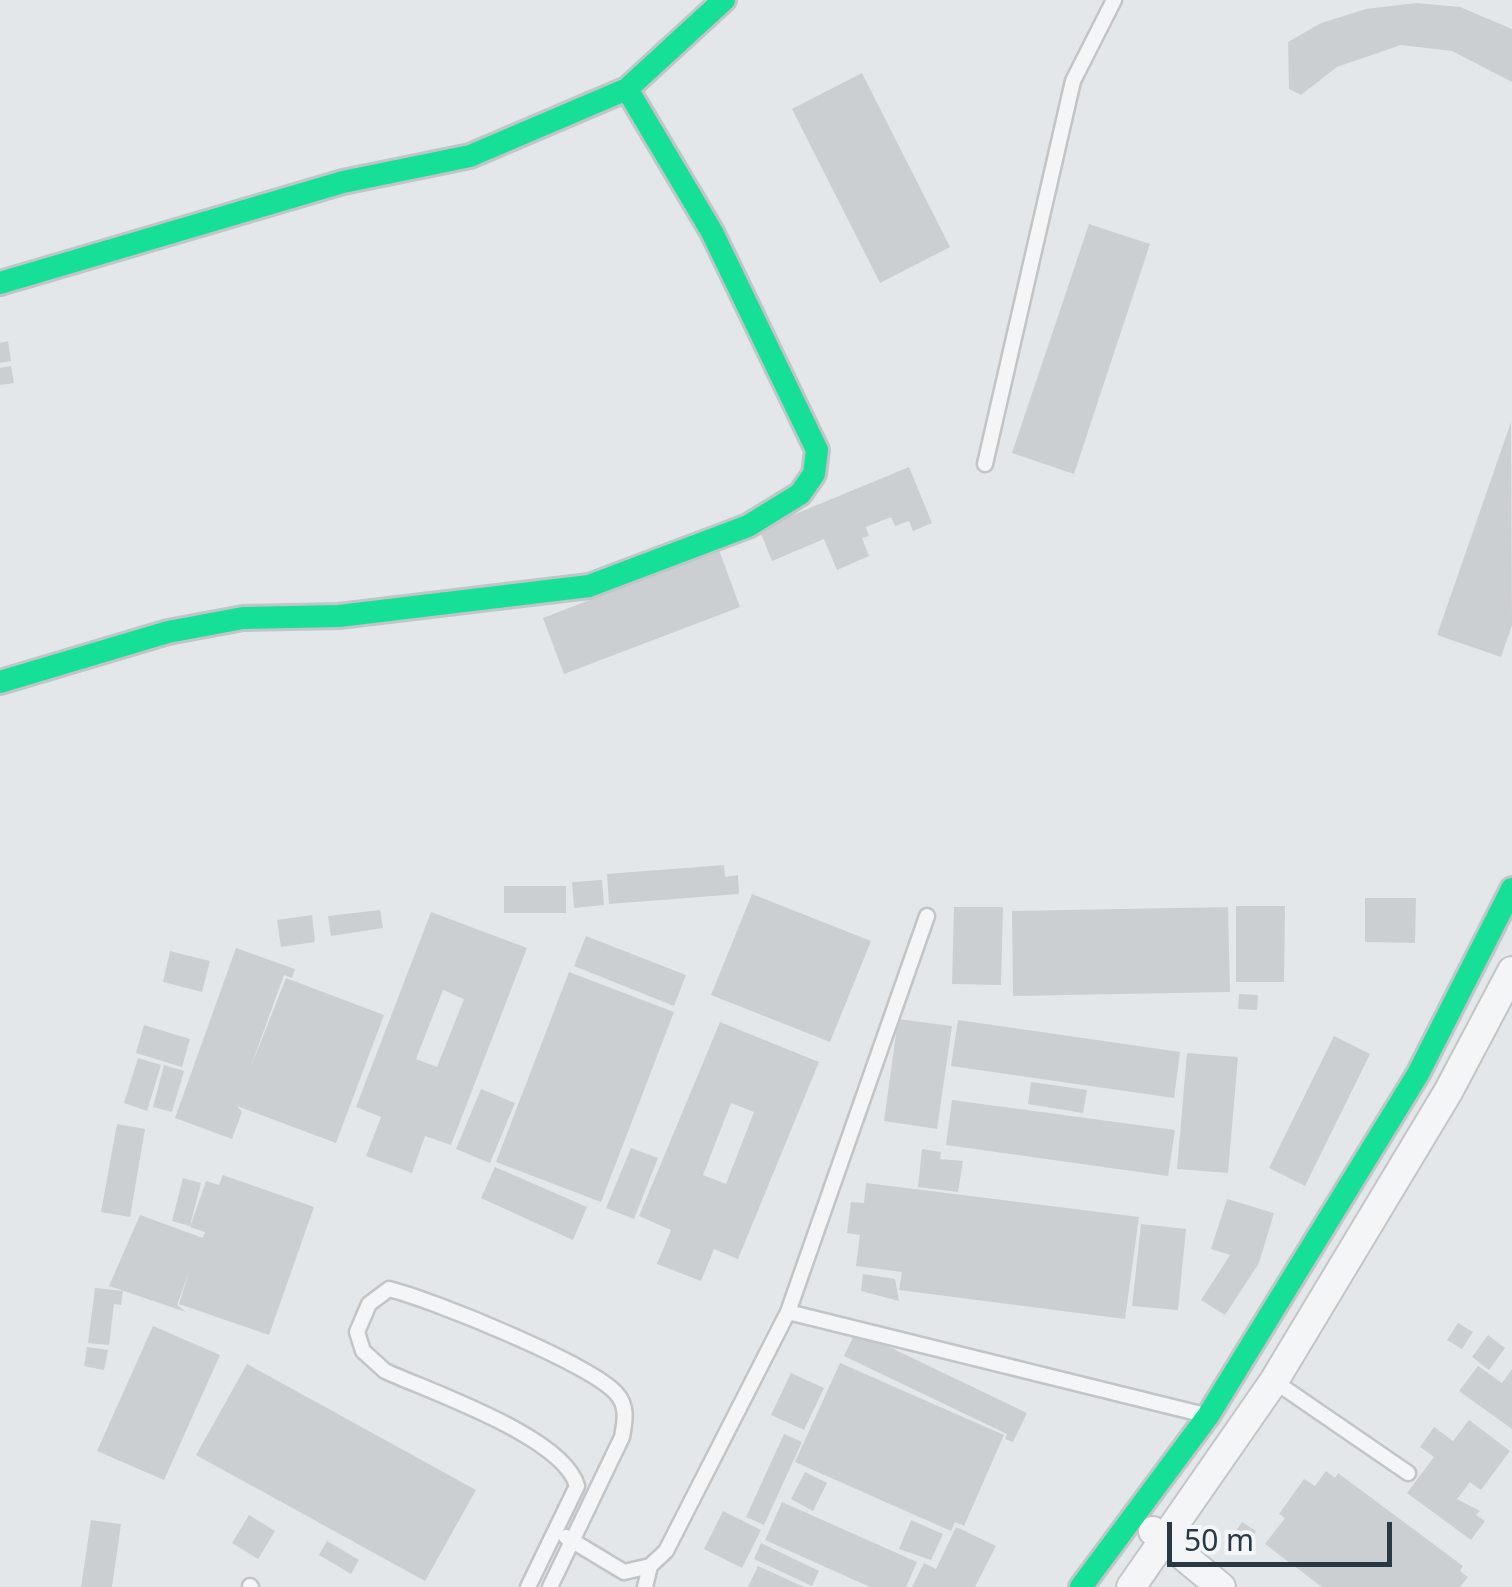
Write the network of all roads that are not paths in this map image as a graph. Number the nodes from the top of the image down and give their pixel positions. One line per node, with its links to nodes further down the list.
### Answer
1 (724, 0): 3 (street)
2 (1114, 0): 5 (lane)
3 (627, 88): 4 (street); 6 (street)
4 (0, 283)
5 (986, 464)
6 (0, 682)
7 (1512, 889): 12 (street)
8 (927, 916): 10 (lane)
9 (1512, 971): 11 (street)
10 (788, 1312): 12 (lane); 19 (lane)
11 (1274, 1380): 13 (street); 14 (lane)
12 (1208, 1416): 13 (lane); 15 (street)
13 (1242, 1427): 17 (street)
14 (1408, 1473)
15 (1135, 1519): 17 (street); 23 (street)
16 (556, 1533): 18 (lane); 18 (lane); 20 (lane)
17 (1164, 1539): 24 (street); 25 (street)
18 (573, 1540): 19 (lane); 21 (lane)
19 (650, 1566): 22 (lane)
20 (528, 1587)
21 (550, 1587)
22 (645, 1587)
23 (1081, 1587)
24 (1131, 1587)
25 (1221, 1587)

